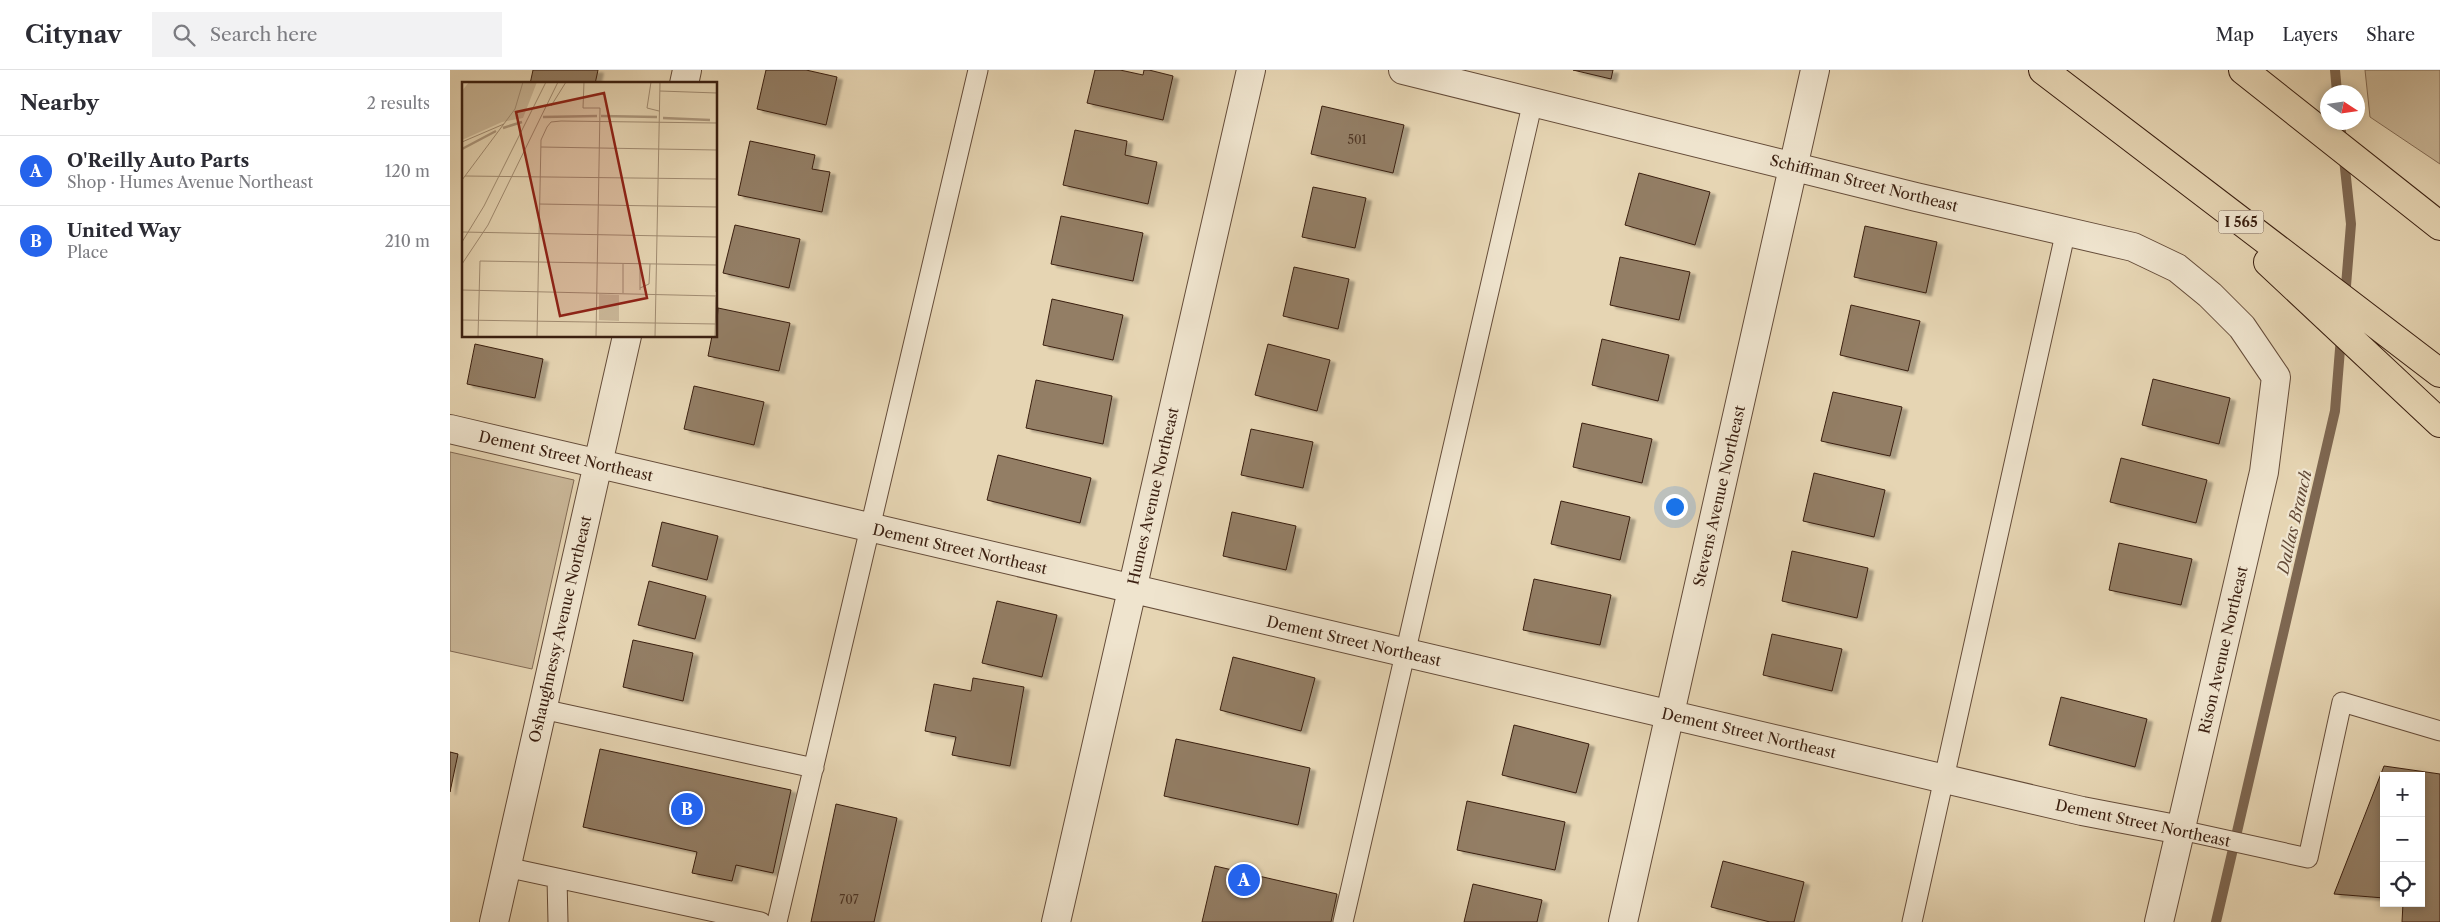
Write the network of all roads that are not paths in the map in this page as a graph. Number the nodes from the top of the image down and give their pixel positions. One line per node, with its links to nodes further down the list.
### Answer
1 (978, 70): 20 (lane)
2 (1251, 70): 21 (street, Humes Avenue Northeast)
3 (1403, 70): 7 (street, Schiffman Street Northeast)
4 (1815, 70): 10 (street, Stevens Avenue Northeast)
5 (2043, 70): 8 (highway, I 565)
6 (2243, 70): 9 (highway)
7 (1533, 101): 10 (street, Schiffman Street Northeast); 22 (lane)
8 (2160, 160): 15 (highway, I 565); 17 (highway)
9 (2361, 162): 11 (highway); 12 (highway)
10 (1794, 166): 13 (street, Schiffman Street Northeast); 24 (street, Stevens Avenue Northeast)
11 (2440, 212)
12 (2440, 226)
13 (2066, 230): 16 (street, Schiffman Street Northeast); 27 (lane)
14 (627, 338): 19 (street, Oshaughnessy Avenue Northeast)
15 (2440, 373)
16 (2276, 376): 28 (street, Rison Avenue Northeast)
17 (2440, 423)
18 (450, 430): 19 (street, Dement Street Northeast)
19 (598, 464): 20 (street, Dement Street Northeast); 23 (street, Oshaughnessy Avenue Northeast)
20 (872, 528): 21 (street, Dement Street Northeast); 26 (lane)
21 (1132, 589): 22 (street, Dement Street Northeast); 35 (street, Humes Avenue Northeast)
22 (1405, 653): 24 (street, Dement Street Northeast); 36 (lane)
23 (542, 709): 26 (lane); 29 (street, Oshaughnessy Avenue Northeast)
24 (1670, 714): 27 (street, Dement Street Northeast); 37 (street, Stevens Avenue Northeast)
25 (2440, 731): 28 (lane, Dement Street Northeast)
26 (814, 768): 34 (lane)
27 (1945, 779): 28 (street, Dement Street Northeast); 38 (lane)
28 (2192, 833): 39 (street, Rison Avenue Northeast)
29 (506, 867): 30 (lane); 31 (street, Oshaughnessy Avenue Northeast)
30 (556, 878): 32 (lane); 33 (lane)
31 (494, 922)
32 (558, 922)
33 (761, 922)
34 (777, 922)
35 (1056, 922)
36 (1343, 922)
37 (1622, 922)
38 (1912, 922)
39 (2159, 922)

